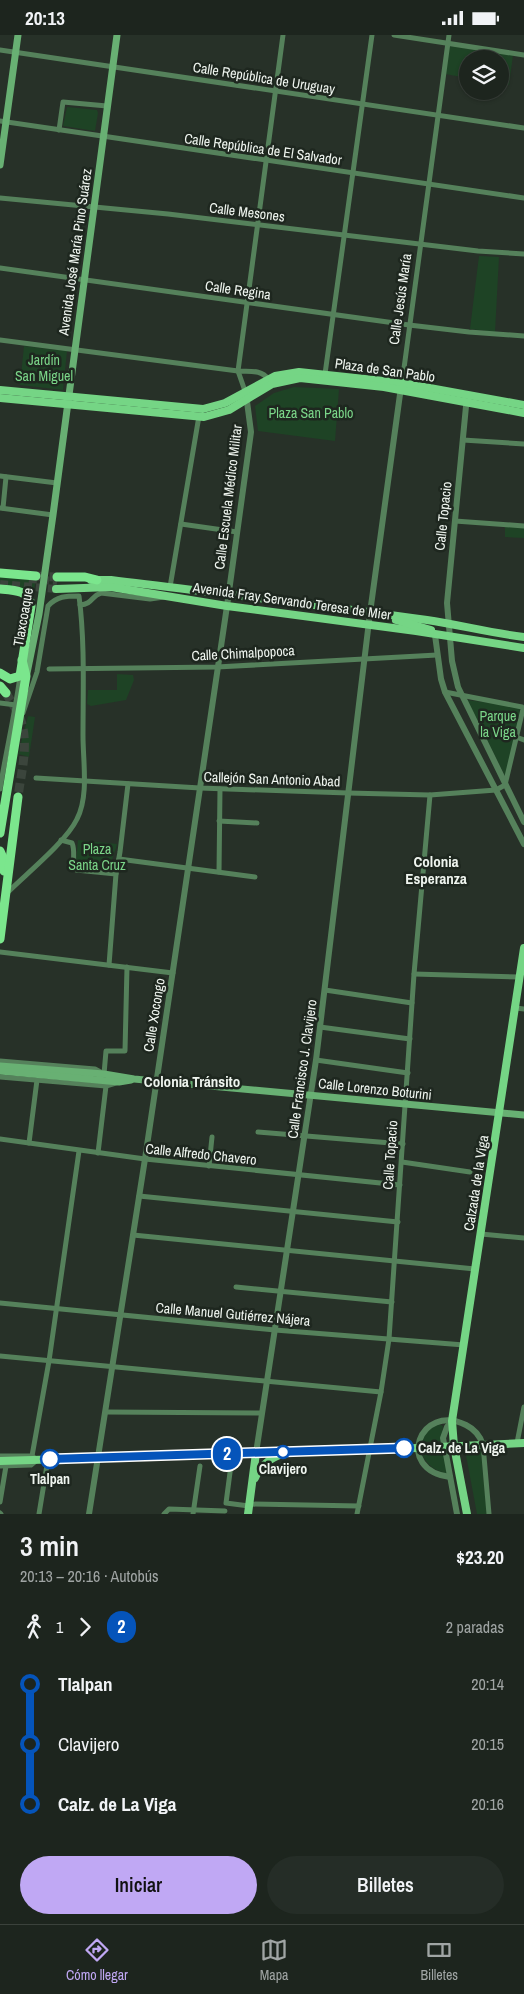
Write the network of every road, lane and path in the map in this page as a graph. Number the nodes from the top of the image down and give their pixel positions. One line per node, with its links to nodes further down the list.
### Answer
1 (18, 35): 9 (main road)
2 (117, 35): 11 (main road, Avenida José María Pino Suárez)
3 (283, 35): 12 (street)
4 (372, 35): 13 (street)
5 (394, 35): 7 (street)
6 (449, 35): 7 (street, Calle Jesús María)
7 (448, 43): 10 (street); 15 (street, Calle Jesús María)
8 (0, 50): 9 (street, Calle República de Uruguay)
9 (16, 52): 11 (street, Calle República de Uruguay); 16 (main road)
10 (524, 55)
11 (113, 67): 12 (street, Calle República de Uruguay); 14 (main road, Avenida José María Pino Suárez)
12 (274, 91): 13 (street, Calle República de Uruguay); 20 (street)
13 (363, 104): 15 (street, Calle República de Uruguay); 22 (street)
14 (107, 106): 18 (street); 19 (main road, Avenida José María Pino Suárez)
15 (438, 115): 17 (street, Calle República de Uruguay); 23 (street, Calle Jesús María)
16 (3, 121): 18 (street, Calle República de El Salvador); 21 (main road)
17 (524, 128)
18 (59, 130): 19 (street, Calle República de El Salvador)
19 (103, 137): 20 (street, Calle República de El Salvador); 26 (main road, Avenida José María Pino Suárez)
20 (265, 160): 22 (street, Calle República de El Salvador); 27 (street)
21 (0, 165)
22 (353, 173): 23 (street, Calle República de El Salvador); 28 (street)
23 (428, 184): 25 (street, Calle República de El Salvador); 29 (street, Calle Jesús María)
24 (0, 198): 26 (street, Calle Mesones)
25 (524, 198)
26 (93, 206): 27 (street, Calle Mesones); 32 (main road, Avenida José María Pino Suárez)
27 (257, 224): 28 (street, Calle Mesones); 33 (street)
28 (345, 235): 29 (street, Calle Mesones); 34 (street)
29 (420, 244): 30 (street, Calle Mesones); 35 (street, Calle Jesús María)
30 (524, 253)
31 (0, 268): 32 (street, Calle Regina)
32 (83, 280): 33 (street, Calle Regina); 38 (main road, Avenida José María Pino Suárez)
33 (247, 302): 34 (street, Calle Regina); 39 (street)
34 (334, 315): 35 (street, Calle Regina); 40 (street)
35 (409, 325): 36 (street, Calle Regina); 44 (street, Calle Jesús María)
36 (524, 336)
37 (0, 340): 38 (street)
38 (74, 350): 39 (street); 49 (main road, Avenida José María Pino Suárez)
39 (238, 371): 41 (street); 46 (street)
40 (325, 374): 41 (main road, Plaza de San Pablo); 42 (main road, Plaza de San Pablo)
41 (268, 379): 46 (main road, Plaza de San Pablo)
42 (369, 379): 43 (main road); 44 (main road, Plaza de San Pablo)
43 (384, 387): 44 (main road, Plaza de San Pablo); 46 (main road, Plaza de San Pablo)
44 (401, 387): 48 (main road, Plaza de San Pablo); 74 (street, Calle Jesús María)
45 (0, 390): 49 (main road)
46 (246, 395): 49 (main road); 52 (main road); 62 (street, Calle Escuela Médico Militar)
47 (0, 398): 49 (main road)
48 (467, 400): 50 (main road, Plaza de San Pablo); 51 (main road); 53 (street, Calle Topacio)
49 (68, 401): 52 (main road); 56 (main road, Avenida José María Pino Suárez)
50 (524, 405)
51 (524, 413)
52 (199, 416): 60 (street)
53 (463, 439): 54 (street); 59 (street, Calle Topacio)
54 (524, 443)
55 (3, 477): 56 (street); 57 (street)
56 (57, 483): 58 (main road, Avenida José María Pino Suárez)
57 (2, 508): 58 (street)
58 (53, 515): 63 (main road, Avenida José María Pino Suárez)
59 (455, 521): 61 (street); 75 (street, Calle Topacio)
60 (181, 524): 62 (street); 68 (street)
61 (524, 526)
62 (237, 532): 70 (street, Calle Escuela Médico Militar)
63 (46, 563): 87 (main road, Tlaxcoaque)
64 (0, 573): 65 (highway)
65 (36, 576)
66 (97, 580): 67 (highway); 68 (main road, Avenida Fray Servando Teresa de Mier)
67 (57, 582): 71 (main road, Avenida Fray Servando Teresa de Mier)
68 (170, 587): 70 (main road, Avenida Fray Servando Teresa de Mier)
69 (0, 589): 87 (highway)
70 (229, 594): 73 (street, Calle Escuela Médico Militar); 74 (main road, Avenida Fray Servando Teresa de Mier)
71 (169, 596): 72 (street); 73 (main road, Avenida Fray Servando Teresa de Mier)
72 (80, 605): 85 (street); 92 (street)
73 (227, 606): 76 (main road, Avenida Fray Servando Teresa de Mier); 83 (street, Calle Xocongo)
74 (370, 613): 75 (main road, Avenida Fray Servando Teresa de Mier); 76 (street, Calle Jesús María); 77 (main road)
75 (448, 624): 78 (main road, Avenida Fray Servando Teresa de Mier); 79 (street, Calle Topacio)
76 (369, 625): 77 (main road, Avenida Fray Servando Teresa de Mier); 82 (street, Calle Francisco J. Clavijero)
77 (435, 635): 79 (main road, Avenida Fray Servando Teresa de Mier); 81 (street)
78 (524, 637)
79 (449, 638): 80 (main road, Avenida Fray Servando Teresa de Mier); 89 (street)
80 (524, 648)
81 (437, 655): 82 (street, Calle Chimalpopoca); 88 (street)
82 (365, 658): 83 (street, Calle Chimalpopoca); 103 (street, Calle Francisco J. Clavijero)
83 (217, 667): 85 (street, Calle Chimalpopoca); 99 (street, Calle Xocongo)
84 (50, 669): 85 (street, Calle Chimalpopoca)
85 (83, 669): 96 (street)
86 (0, 673): 87 (highway)
87 (23, 676): 91 (street); 92 (highway)
88 (445, 693): 89 (street); 102 (street)
89 (462, 696): 93 (street); 98 (street)
90 (0, 703): 91 (street)
91 (16, 705): 100 (street)
92 (18, 727): 109 (highway)
93 (516, 737): 94 (street); 98 (street)
94 (524, 739)
95 (36, 778): 96 (street, Callejón San Antonio Abad)
96 (84, 781): 97 (street, Callejón San Antonio Abad); 110 (street)
97 (128, 784): 99 (street, Callejón San Antonio Abad); 113 (street)
98 (505, 785): 102 (street, Callejón San Antonio Abad); 107 (street)
99 (200, 788): 101 (street, Callejón San Antonio Abad); 114 (street, Calle Xocongo)
100 (0, 789)
101 (220, 789): 103 (street, Callejón San Antonio Abad); 106 (street)
102 (496, 790): 104 (street, Callejón San Antonio Abad); 111 (street)
103 (348, 793): 104 (street, Callejón San Antonio Abad); 127 (street, Calle Francisco J. Clavijero)
104 (430, 795): 125 (street, Calle Topacio)
105 (18, 797): 118 (highway)
106 (219, 821): 108 (street); 115 (street)
107 (524, 822)
108 (257, 823)
109 (0, 833)
110 (61, 840): 116 (street); 118 (street)
111 (524, 844)
112 (0, 851): 118 (highway)
113 (119, 859): 114 (street); 116 (street)
114 (188, 869): 115 (street); 124 (street, Calle Xocongo)
115 (219, 872): 117 (street)
116 (116, 874): 122 (street)
117 (255, 877)
118 (6, 898): 119 (highway)
119 (0, 939)
120 (524, 949): 126 (main road, Calzada de la Viga)
121 (0, 952): 122 (street)
122 (109, 965): 123 (street)
123 (127, 967): 124 (street); 137 (street)
124 (173, 973): 141 (street, Calle Xocongo)
125 (414, 973): 126 (street); 128 (street, Calle Topacio)
126 (520, 977): 129 (main road, Calzada de la Viga)
127 (325, 990): 128 (street); 130 (street, Calle Francisco J. Clavijero)
128 (412, 1003): 131 (street, Calle Topacio)
129 (520, 1009): 146 (main road, Calzada de la Viga)
130 (320, 1027): 131 (street); 132 (street, Calle Francisco J. Clavijero)
131 (410, 1039): 136 (street, Calle Topacio)
132 (316, 1060): 136 (street); 144 (street, Calle Francisco J. Clavijero)
133 (0, 1061): 137 (street, Calle Lorenzo Boturini)
134 (0, 1065): 137 (main road, Calle Lorenzo Boturini)
135 (0, 1071): 142 (main road, Calle Lorenzo Boturini)
136 (408, 1073): 145 (street, Calle Topacio)
137 (104, 1074): 139 (main road, Calle Lorenzo Boturini)
138 (0, 1077): 140 (street, Calle Lorenzo Boturini)
139 (134, 1079): 141 (main road, Calle Lorenzo Boturini); 142 (main road, Calle Lorenzo Boturini)
140 (36, 1080): 143 (street, Calle Lorenzo Boturini); 152 (street)
141 (157, 1080): 144 (main road, Calle Lorenzo Boturini); 156 (street, Calle Xocongo)
142 (119, 1082): 143 (street, Calle Lorenzo Boturini)
143 (106, 1086): 155 (street)
144 (311, 1095): 145 (main road, Calle Lorenzo Boturini); 149 (street, Calle Francisco J. Clavijero)
145 (406, 1105): 146 (main road, Calle Lorenzo Boturini); 153 (street, Calle Topacio)
146 (498, 1113): 147 (main road, Calle Lorenzo Boturini); 165 (main road, Calzada de la Viga)
147 (524, 1115)
148 (258, 1132): 149 (street)
149 (306, 1136): 153 (street); 160 (street, Calle Francisco J. Clavijero)
150 (212, 1137): 158 (street)
151 (0, 1139): 152 (street, Calle Alfredo Chavero)
152 (29, 1143): 154 (street, Calle Alfredo Chavero)
153 (403, 1144): 157 (street, Calle Topacio)
154 (79, 1151): 155 (street, Calle Alfredo Chavero); 175 (street)
155 (98, 1153): 156 (street, Calle Alfredo Chavero)
156 (145, 1159): 158 (street, Calle Alfredo Chavero); 162 (street, Calle Xocongo)
157 (402, 1162): 159 (street); 161 (street, Calle Topacio)
158 (208, 1166): 160 (street, Calle Alfredo Chavero)
159 (470, 1173)
160 (300, 1176): 161 (street, Calle Alfredo Chavero); 163 (street, Calle Francisco J. Clavijero)
161 (400, 1185): 164 (street, Calle Topacio)
162 (139, 1196): 163 (street); 166 (street, Calle Xocongo)
163 (294, 1213): 164 (street); 168 (street, Calle Francisco J. Clavijero)
164 (398, 1222): 169 (street, Calle Topacio)
165 (481, 1234): 167 (street); 170 (main road, Calzada de la Viga)
166 (133, 1235): 168 (street); 176 (street, Calle Xocongo)
167 (524, 1238)
168 (288, 1251): 169 (street); 172 (street, Calle Francisco J. Clavijero)
169 (395, 1263): 170 (street); 173 (street, Calle Topacio)
170 (475, 1269): 179 (main road, Calzada de la Viga)
171 (236, 1287): 172 (street)
172 (282, 1292): 173 (street); 177 (street, Calle Francisco J. Clavijero)
173 (392, 1302): 178 (street, Calle Topacio)
174 (0, 1303): 175 (street, Calle Manuel Gutiérrez Nájera)
175 (55, 1309): 176 (street, Calle Manuel Gutiérrez Nájera); 181 (street)
176 (121, 1315): 177 (street, Calle Manuel Gutiérrez Nájera); 182 (street, Calle Xocongo)
177 (275, 1330): 178 (street, Calle Manuel Gutiérrez Nájera); 183 (street, Calle Francisco J. Clavijero)
178 (389, 1339): 179 (street, Calle Manuel Gutiérrez Nájera); 184 (street, Calle Topacio)
179 (464, 1345): 188 (main road, Calzada de la Viga)
180 (0, 1356): 181 (street)
181 (49, 1361): 182 (street); 198 (street)
182 (113, 1367): 183 (street); 186 (street, Calle Xocongo)
183 (267, 1381): 184 (street); 187 (street, Calle Francisco J. Clavijero)
184 (382, 1392): 194 (street, Calle Topacio)
185 (524, 1407): 189 (street)
186 (106, 1412): 187 (street); 199 (street, Calle Xocongo)
187 (262, 1413): 196 (street, Calle Francisco J. Clavijero)
188 (452, 1421): 190 (street); 191 (main road, Calzada de la Viga); 192 (street, Calzada de la Viga); 193 (street)
189 (520, 1443): 190 (main road)
190 (483, 1445): 191 (main road); 218 (street)
191 (454, 1446): 192 (main road); 217 (main road, Calzada de la Viga)
192 (444, 1447): 193 (main road); 204 (street, Calzada de la Viga)
193 (417, 1448): 194 (main road); 204 (street)
194 (371, 1450): 195 (main road); 208 (street, Calle Topacio)
195 (289, 1452): 196 (main road); 205 (main road)
196 (256, 1453): 199 (main road); 205 (main road, Calle Francisco J. Clavijero)
197 (0, 1456): 198 (street)
198 (34, 1458): 200 (main road); 201 (main road)
199 (98, 1458): 200 (main road); 213 (street, Calle Xocongo)
200 (48, 1459): 212 (street)
201 (2, 1464): 206 (street)
202 (231, 1465): 207 (street)
203 (200, 1466): 210 (street)
204 (450, 1477): 216 (street, Calzada de la Viga)
205 (252, 1485): 209 (main road, Calle Francisco J. Clavijero)
206 (0, 1502)
207 (226, 1503): 209 (street); 211 (street)
208 (359, 1506): 209 (street); 215 (street, Calle Topacio)
209 (249, 1508)
210 (193, 1511): 211 (street); 214 (street)
211 (225, 1512)
212 (39, 1514)
213 (89, 1514)
214 (164, 1514)
215 (357, 1514)
216 (457, 1514)
217 (467, 1514)
218 (489, 1514)

